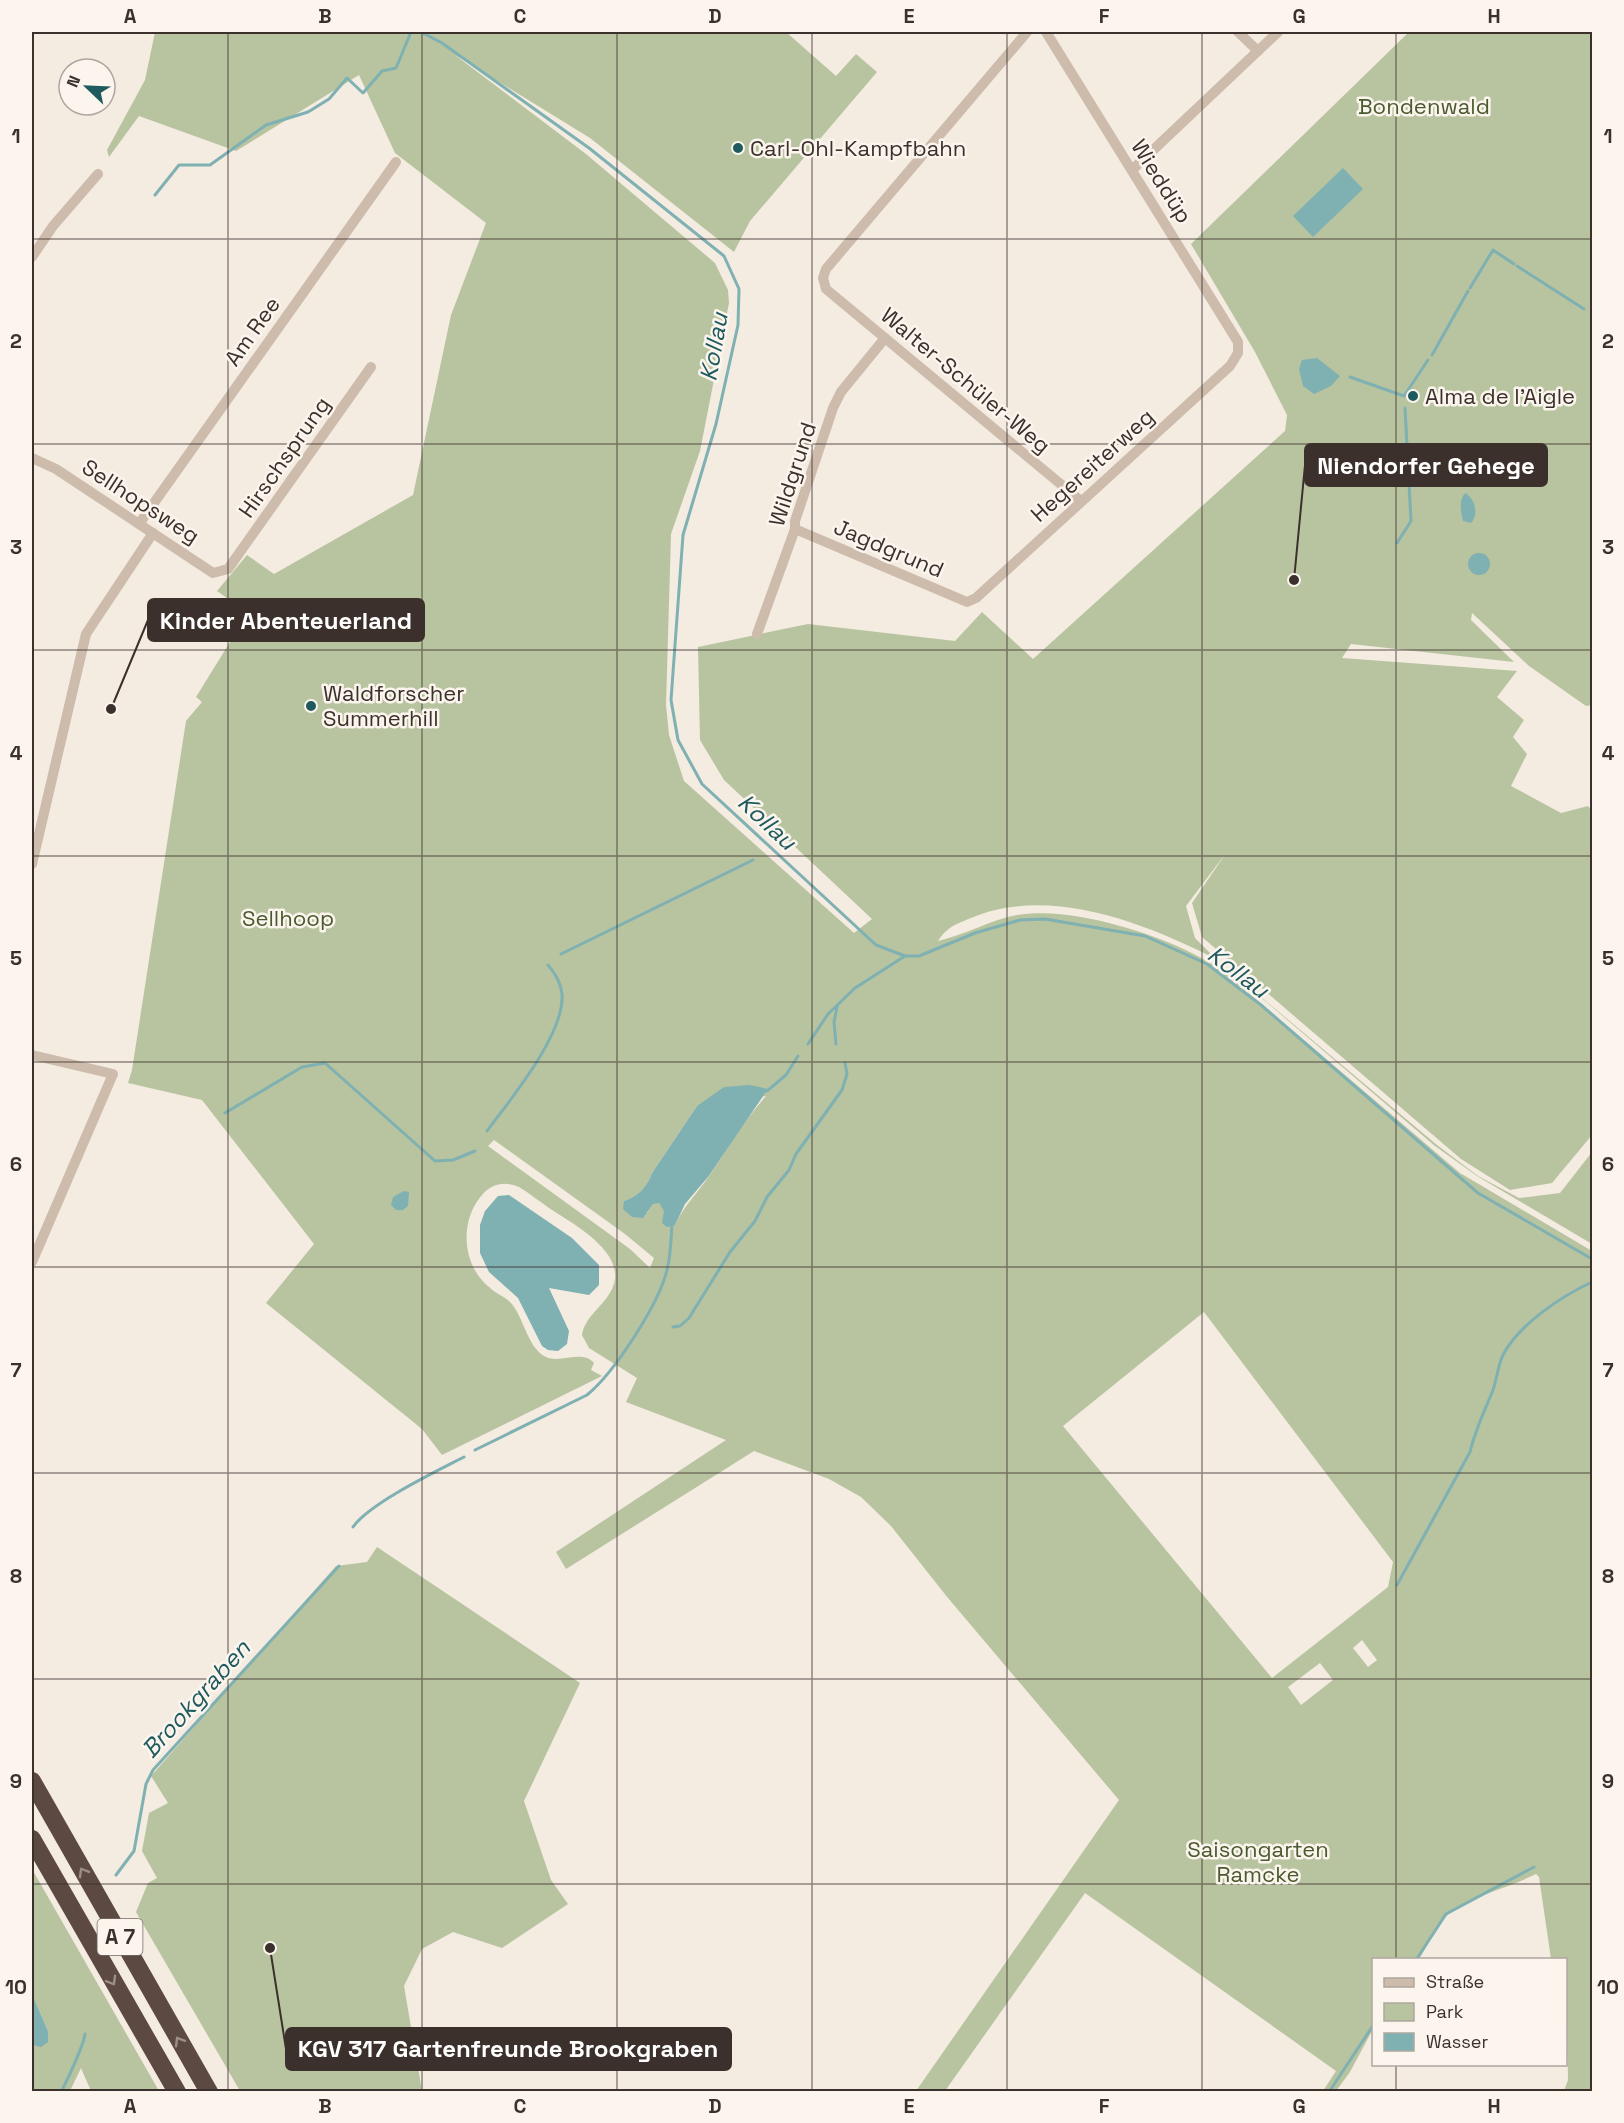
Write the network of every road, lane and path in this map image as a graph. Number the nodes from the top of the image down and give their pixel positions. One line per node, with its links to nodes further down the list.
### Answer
1 (1027, 32): 10 (street, Walter-Schüler-Weg)
2 (1046, 32): 7 (street, Wieddüp)
3 (1238, 32): 5 (street)
4 (1278, 32): 5 (street)
5 (1258, 51): 7 (street)
6 (396, 162): 15 (street, Am Ree)
7 (1132, 170): 11 (street, Wieddüp)
8 (98, 174): 9 (street)
9 (32, 256)
10 (885, 338): 14 (street, Walter-Schüler-Weg); 16 (street, Wildgrund)
11 (1238, 353): 14 (street, Hegereiterweg)
12 (371, 367): 18 (street, Hirschsprung)
13 (32, 458): 15 (street, Sellhopsweg)
14 (1081, 501): 19 (street, Hegereiterweg)
15 (139, 524): 17 (street, Sellhopsweg)
16 (795, 529): 19 (street, Jagdgrund); 20 (street, Wildgrund)
17 (153, 533): 18 (street, Sellhopsweg); 21 (street)
18 (228, 569)
19 (968, 602)
20 (757, 634)
21 (32, 864)
22 (32, 1055): 23 (street)
23 (32, 1262)
24 (32, 1781): 27 (highway, A 7, one-way to 24)
25 (32, 1839): 26 (highway, A 7, one-way to 26)
26 (177, 2091)
27 (209, 2091)

